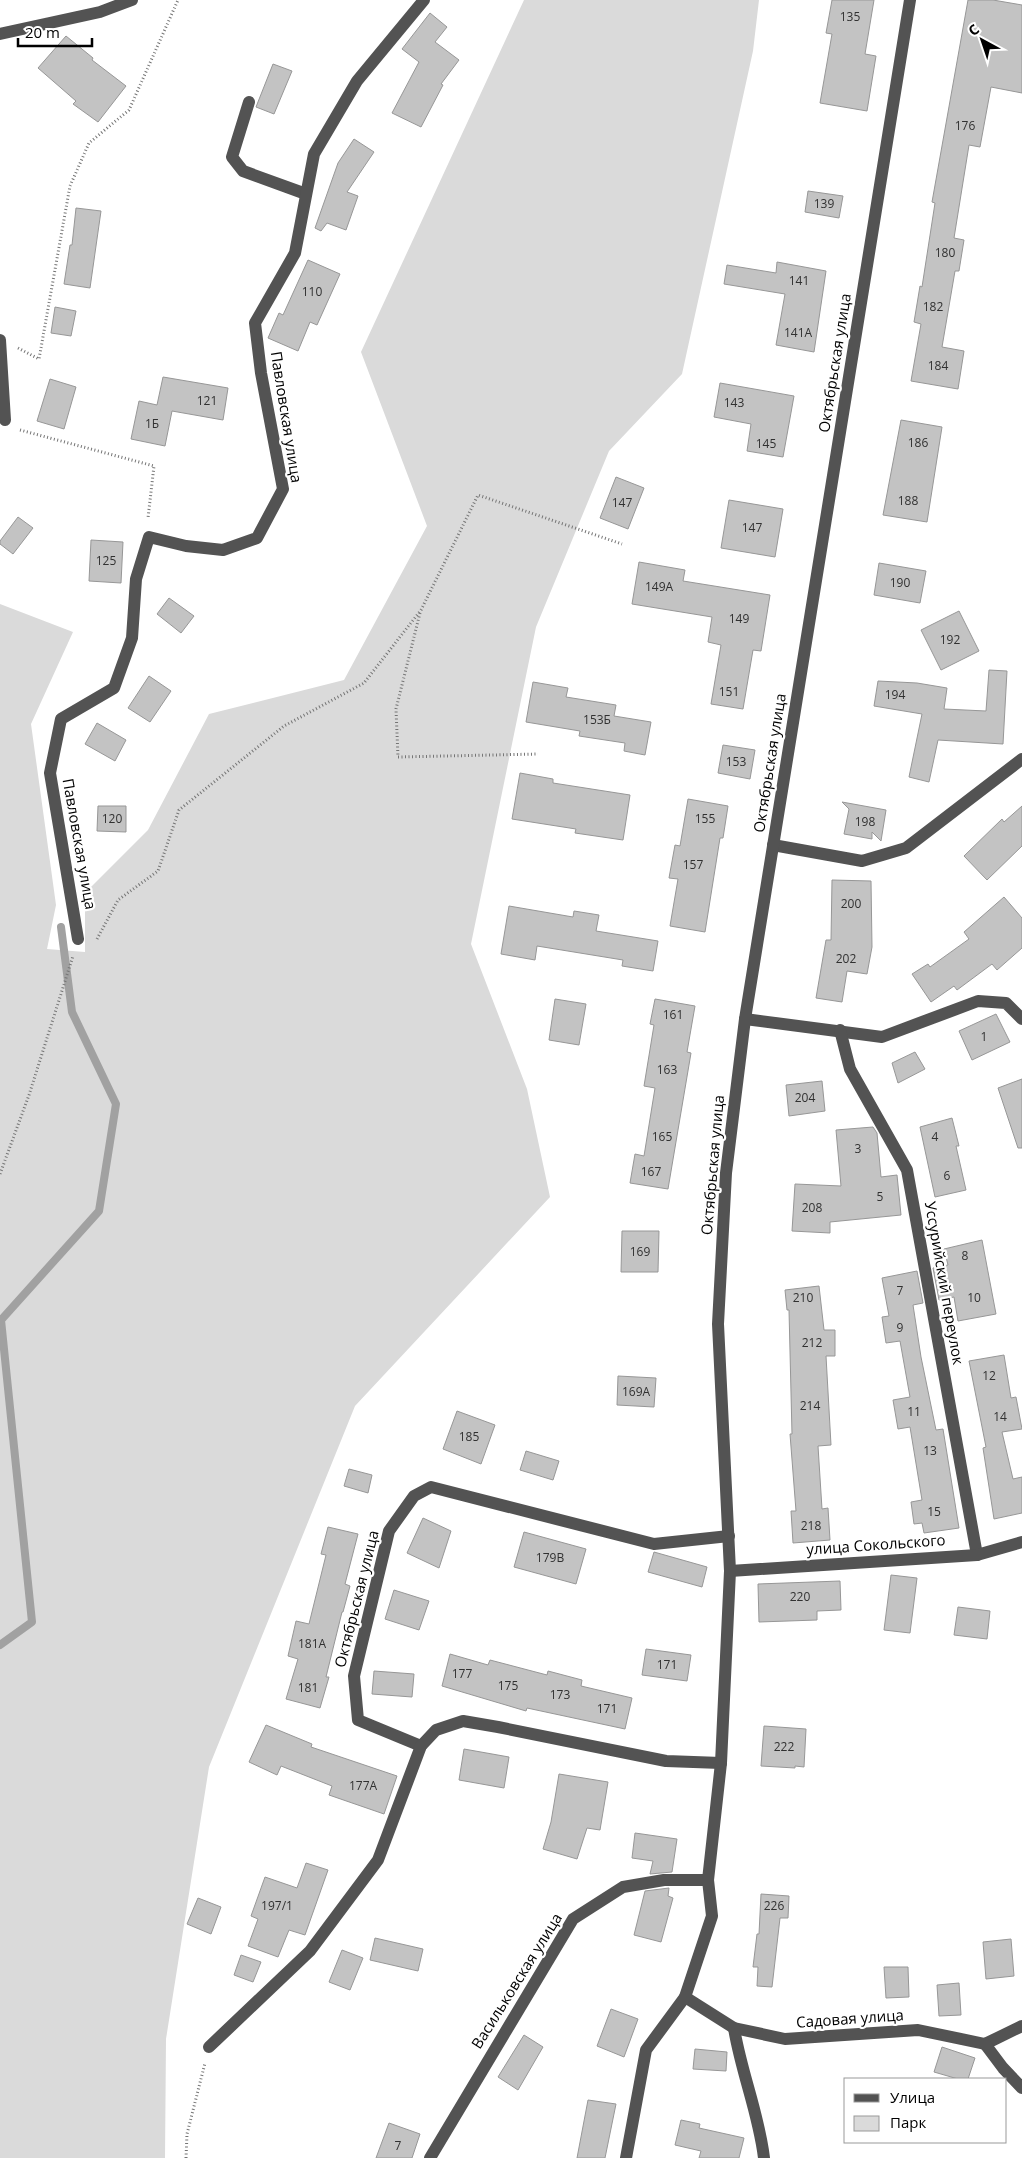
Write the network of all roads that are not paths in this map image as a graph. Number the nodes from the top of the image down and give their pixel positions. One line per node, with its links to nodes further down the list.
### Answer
1 (132, 0): 4 (street)
2 (424, 0): 6 (street, Павловская улица)
3 (910, 0): 10 (street, Октябрьская улица)
4 (0, 34)
5 (249, 102): 6 (street)
6 (306, 194): 11 (street, Павловская улица)
7 (0, 340): 8 (street)
8 (5, 420)
9 (1022, 758): 10 (street)
10 (773, 845): 12 (street, Октябрьская улица)
11 (78, 939)
12 (745, 1019): 14 (street); 15 (street, Октябрьская улица)
13 (1022, 1019): 14 (street)
14 (840, 1030): 17 (street, Уссурийский переулок)
15 (729, 1536): 18 (street, Октябрьская улица); 19 (street, Октябрьская улица)
16 (1022, 1542): 17 (street, улица Сокольского)
17 (977, 1555): 18 (street, улица Сокольского)
18 (730, 1571): 20 (street, Октябрьская улица)
19 (421, 1746): 20 (street); 26 (street)
20 (721, 1763): 21 (street, Октябрьская улица)
21 (708, 1880): 22 (street, Октябрьская улица); 28 (street, Васильковская улица)
22 (685, 1997): 24 (street, Садовая улица); 29 (street, Октябрьская улица)
23 (1022, 2026): 25 (street)
24 (734, 2028): 25 (street, Садовая улица); 30 (street)
25 (985, 2044): 27 (street)
26 (209, 2047)
27 (1022, 2088)
28 (430, 2158)
29 (626, 2158)
30 (764, 2158)

